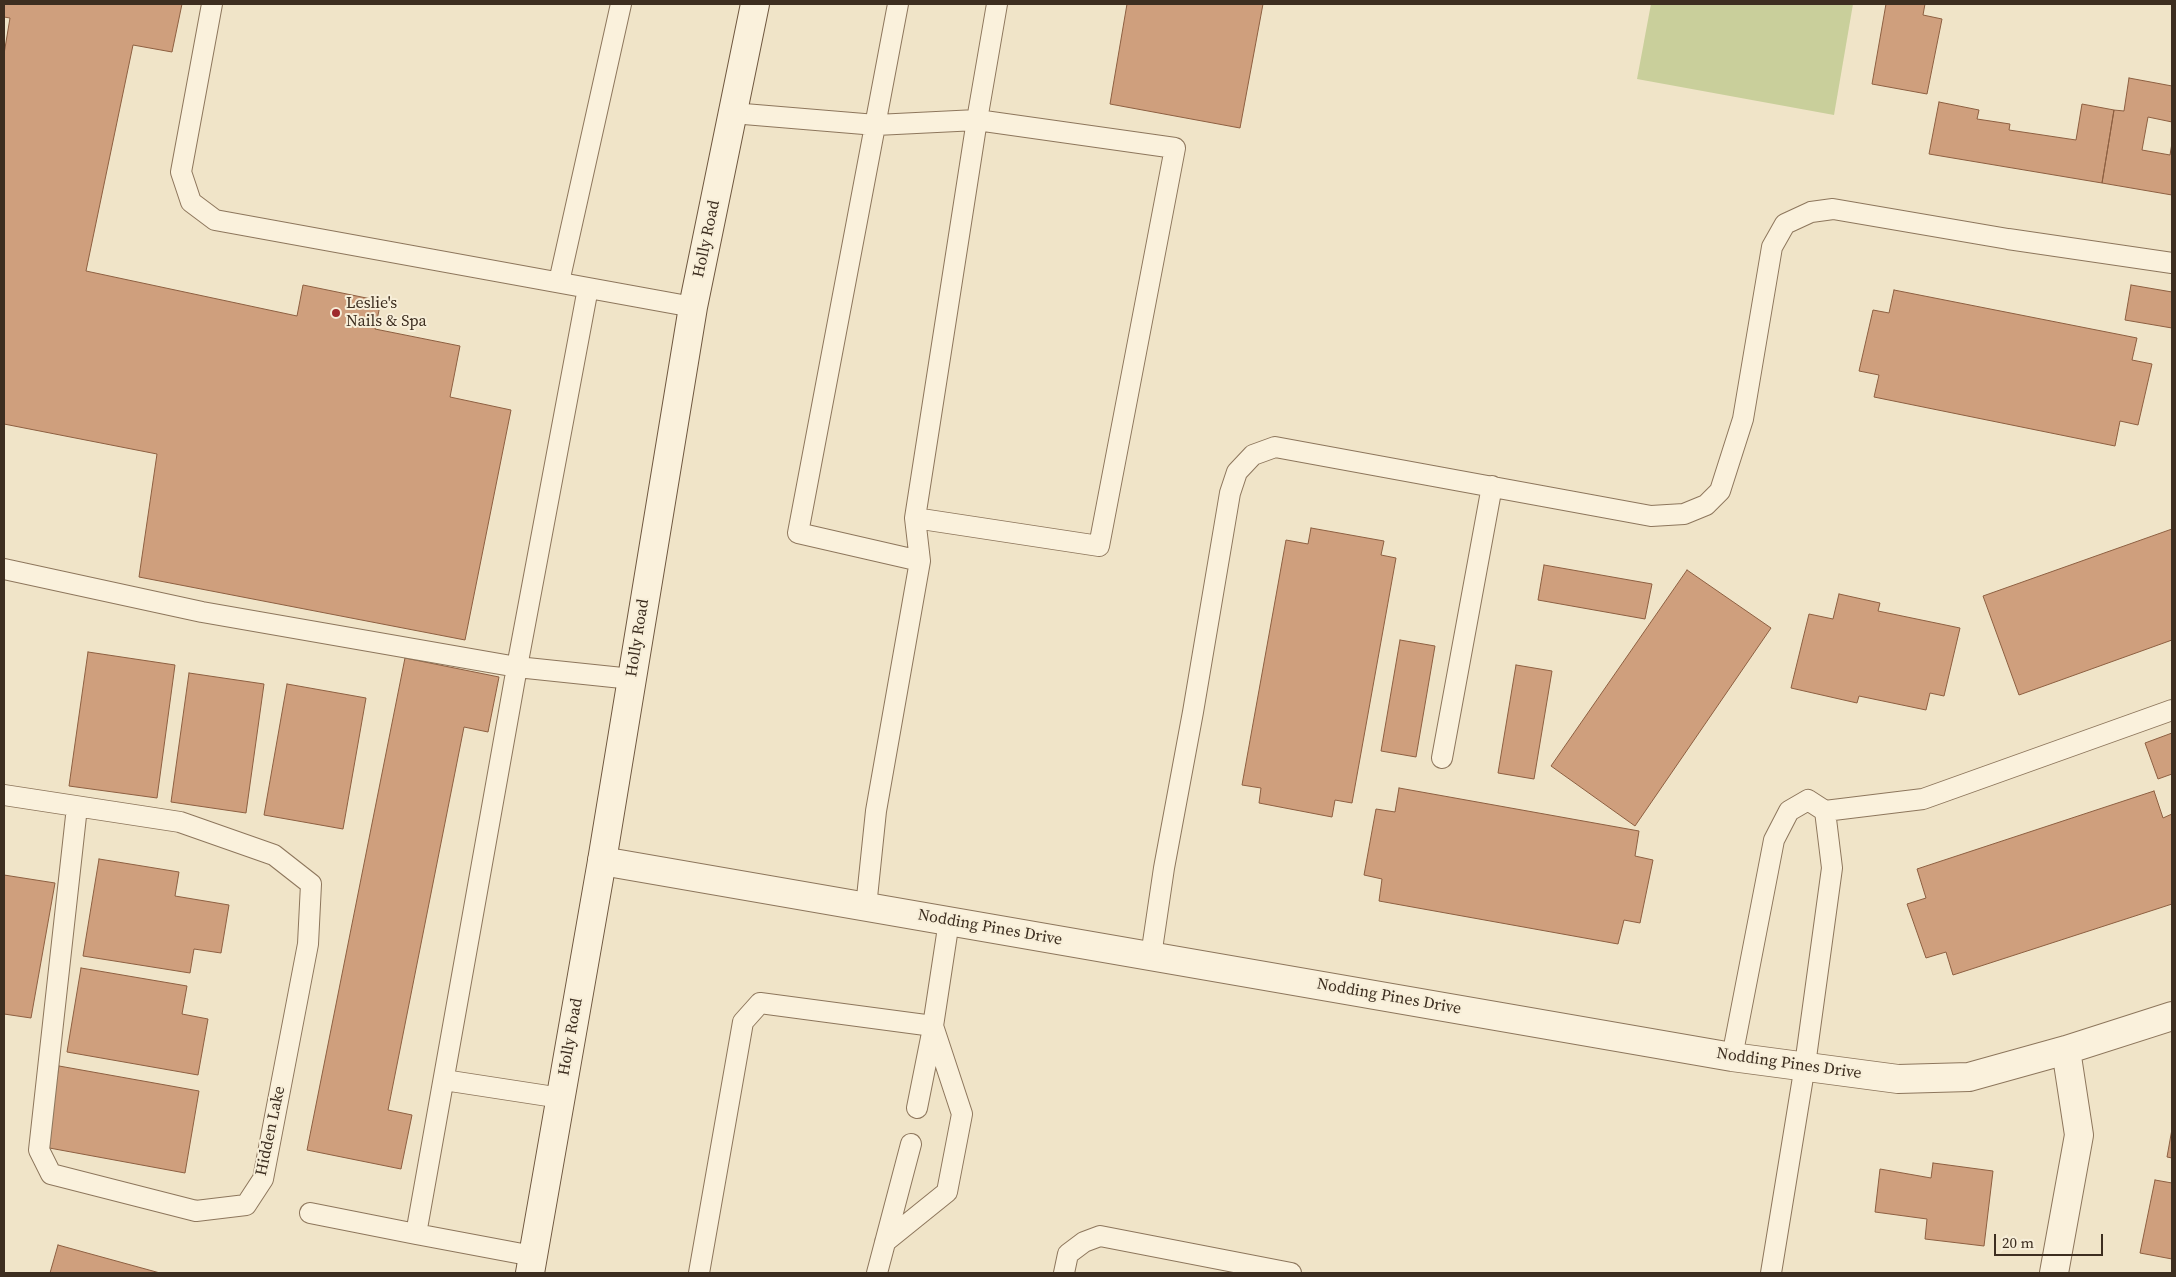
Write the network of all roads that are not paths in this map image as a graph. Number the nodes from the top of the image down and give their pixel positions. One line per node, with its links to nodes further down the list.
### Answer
1 (212, 4): 10 (lane)
2 (621, 4): 10 (lane)
3 (755, 4): 6 (street, Holly Road)
4 (898, 4): 8 (lane)
5 (997, 4): 7 (lane)
6 (732, 113): 8 (lane); 12 (street, Holly Road)
7 (977, 120): 8 (lane); 14 (lane); 14 (lane)
8 (876, 125): 15 (lane)
9 (2172, 263): 13 (lane)
10 (559, 282): 11 (lane)
11 (588, 288): 12 (lane); 17 (lane)
12 (692, 307): 18 (street, Holly Road)
13 (1492, 486): 20 (lane); 27 (lane)
14 (915, 518): 15 (lane)
15 (920, 561): 25 (lane)
16 (4, 569): 17 (lane)
17 (517, 666): 18 (lane); 33 (lane)
18 (632, 679): 24 (street, Holly Road)
19 (2172, 710): 23 (lane)
20 (1442, 758)
21 (4, 795): 22 (lane, Hidden Lake)
22 (77, 806): 22 (lane, Hidden Lake)
23 (1825, 811): 31 (lane); 32 (lane)
24 (602, 861): 25 (street, Nodding Pines Drive); 34 (street, Holly Road)
25 (866, 906): 26 (street, Nodding Pines Drive)
26 (949, 921): 27 (street, Nodding Pines Drive); 29 (lane)
27 (1151, 956): 31 (street, Nodding Pines Drive)
28 (2172, 1016): 30 (street, Nodding Pines Drive)
29 (933, 1026): 35 (lane); 39 (lane); 41 (lane)
30 (2066, 1050): 32 (street, Nodding Pines Drive); 46 (street)
31 (1732, 1057): 32 (street, Nodding Pines Drive)
32 (1805, 1065): 45 (lane)
33 (444, 1080): 34 (lane); 38 (lane)
34 (561, 1098): 40 (street, Holly Road)
35 (917, 1108)
36 (911, 1144): 39 (lane)
37 (310, 1213): 38 (lane)
38 (416, 1234): 40 (lane)
39 (885, 1242): 42 (lane)
40 (532, 1264)
41 (699, 1273)
42 (877, 1273)
43 (1064, 1273): 44 (lane)
44 (1292, 1273)
45 (1771, 1273)
46 (2054, 1273)

